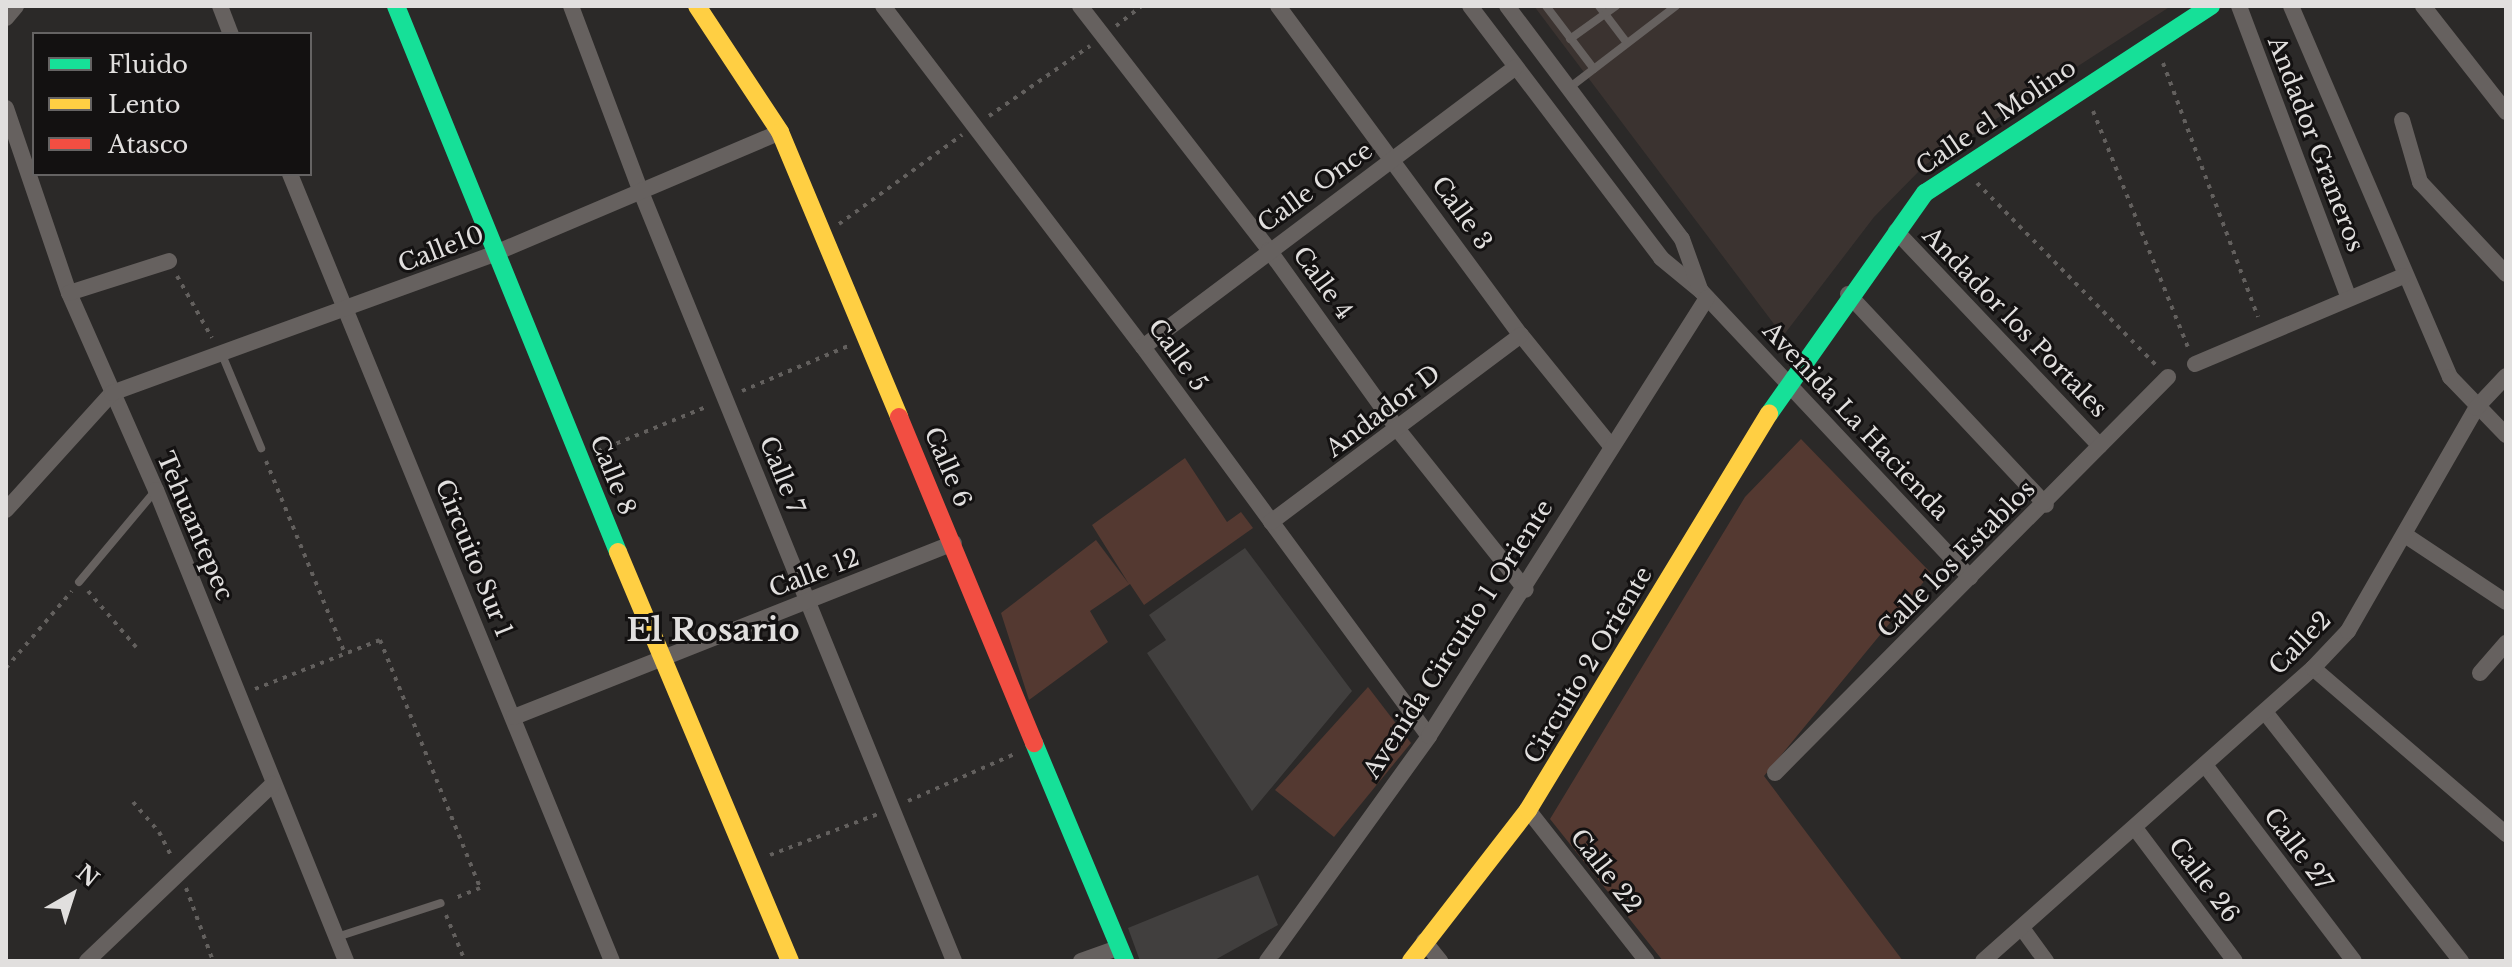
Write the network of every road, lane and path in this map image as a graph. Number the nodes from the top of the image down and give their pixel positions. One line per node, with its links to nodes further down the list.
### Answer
1 (16, 6): 19 (street)
2 (220, 6): 20 (street)
3 (396, 6): 38 (street, Calle 8)
4 (571, 6): 35 (street, Calle 7)
5 (883, 6): 49 (street, Calle 5)
6 (1080, 6): 37 (street, Calle 4)
7 (1278, 6): 32 (street, Calle 3)
8 (1470, 6): 24 (street, Avenida La Hacienda)
9 (1507, 6): 27 (street)
10 (1546, 6): 21 (lane)
11 (1616, 6): 18 (lane)
12 (1676, 6): 23 (lane)
13 (2211, 6): 22 (street, Calle el Molino)
14 (2239, 6): 45 (street, Andador Graneros)
15 (2291, 6): 41 (street)
16 (2423, 6): 29 (street)
17 (701, 8): 31 (street, Calle 6)
18 (1602, 10): 21 (lane); 23 (lane)
19 (6, 18)
20 (230, 32)
21 (1570, 39): 25 (lane)
22 (2155, 42): 26 (street, Calle el Molino); 47 (path)
23 (1627, 43): 25 (lane)
24 (1516, 67): 32 (street, Calle Once); 43 (street, Avenida La Hacienda)
25 (1594, 69): 27 (lane)
26 (2083, 86): 33 (street, Calle el Molino); 51 (path)
27 (1569, 89): 43 (street)
28 (6, 108): 42 (street, Tehuantepec)
29 (2506, 112)
30 (2402, 120): 40 (street)
31 (780, 132): 35 (street, Calle10); 67 (street, Calle 6)
32 (1393, 159): 37 (street, Calle Once); 48 (street, Calle 3)
33 (1961, 167): 36 (street, Calle el Molino); 53 (path)
34 (291, 176): 46 (street, Circuito Sur 1)
35 (641, 192): 38 (street, Calle10); 71 (street, Calle 7)
36 (1896, 231): 44 (street, Calle el Molino); 60 (street, Andador los Portales)
37 (1269, 250): 49 (street, Calle Once); 57 (street, Calle 4)
38 (493, 254): 46 (street, Calle10); 76 (street, Calle 8)
39 (169, 261): 42 (street); 50 (path)
40 (2506, 274)
41 (2403, 276): 45 (street); 56 (street)
42 (69, 293): 55 (street, Tehuantepec)
43 (1704, 294): 54 (street, Avenida La Hacienda); 59 (street, Avenida Circuito 1 Oriente)
44 (1848, 294): 54 (street, Calle el Molino); 63 (street)
45 (2349, 298): 47 (street)
46 (347, 311): 50 (street, Calle10); 82 (street, Circuito Sur 1)
47 (2264, 334): 51 (street)
48 (1521, 335): 57 (street, Andador D); 59 (street, Calle 3)
49 (1143, 347): 65 (street, Calle 5)
50 (223, 357): 55 (street, Calle10); 61 (lane)
51 (2195, 364)
52 (2506, 376): 56 (street, Calle2)
53 (2168, 377): 60 (street, Calle los Establos)
54 (1788, 383): 68 (street, Avenida La Hacienda); 88 (street, Circuito 2 Oriente)
55 (112, 393): 62 (street, Tehuantepec); 64 (street)
56 (2476, 408): 58 (street); 66 (street, Calle2)
57 (1399, 431): 65 (street, Andador D); 70 (street, Calle 4)
58 (2506, 435)
59 (1610, 445): 70 (street, Avenida Circuito 1 Oriente)
60 (2100, 446): 63 (street, Calle los Establos)
61 (261, 448): 75 (path)
62 (156, 490): 69 (lane); 80 (street, Tehuantepec)
63 (2046, 505): 68 (street, Calle los Establos)
64 (6, 510)
65 (1271, 522): 83 (street, Calle 5)
66 (2405, 535): 72 (street); 78 (street, Calle2)
67 (954, 543): 71 (street, Calle 12); 96 (street, Calle 6)
68 (1970, 577): 85 (street, Calle los Establos)
69 (79, 582): 74 (path); 77 (path)
70 (1526, 590): 83 (street, Avenida Circuito 1 Oriente)
71 (807, 601): 76 (street, Calle 12); 103 (street, Calle 7)
72 (2506, 602)
73 (2506, 643): 79 (street)
74 (136, 647)
75 (344, 651): 80 (path); 92 (path)
76 (661, 658): 82 (street, Calle 12); 102 (street, Calle 8)
77 (6, 668)
78 (2313, 668): 81 (street, Calle2); 90 (street)
79 (2480, 673)
80 (239, 695): 86 (street, Tehuantepec)
81 (2265, 712): 84 (street, Calle2); 113 (street)
82 (514, 717): 101 (street, Circuito Sur 1)
83 (1429, 736): 105 (street, Avenida Circuito 1 Oriente)
84 (2205, 765): 89 (street, Calle2); 112 (street, Calle 27)
85 (1775, 773)
86 (273, 784): 91 (street); 94 (street, Tehuantepec)
87 (133, 802): 91 (path)
88 (1528, 810): 95 (street, Circuito 2 Oriente); 108 (street, Calle 22)
89 (2135, 828): 93 (street, Calle2); 111 (street, Calle 26)
90 (2506, 834)
91 (181, 876): 97 (street); 98 (path)
92 (441, 903): 94 (lane); 100 (path)
93 (2022, 928): 109 (street, Calle2); 110 (street)
94 (337, 937): 99 (street, Tehuantepec)
95 (1424, 941): 106 (street, Circuito 2 Oriente); 107 (street)
96 (1122, 954): 104 (street)
97 (87, 961)
98 (213, 961)
99 (346, 961)
100 (465, 961)
101 (612, 961)
102 (790, 961)
103 (954, 961)
104 (1081, 961)
105 (1267, 961)
106 (1411, 961)
107 (1440, 961)
108 (1647, 961)
109 (1983, 961)
110 (2046, 961)
111 (2235, 961)
112 (2354, 961)
113 (2461, 961)

